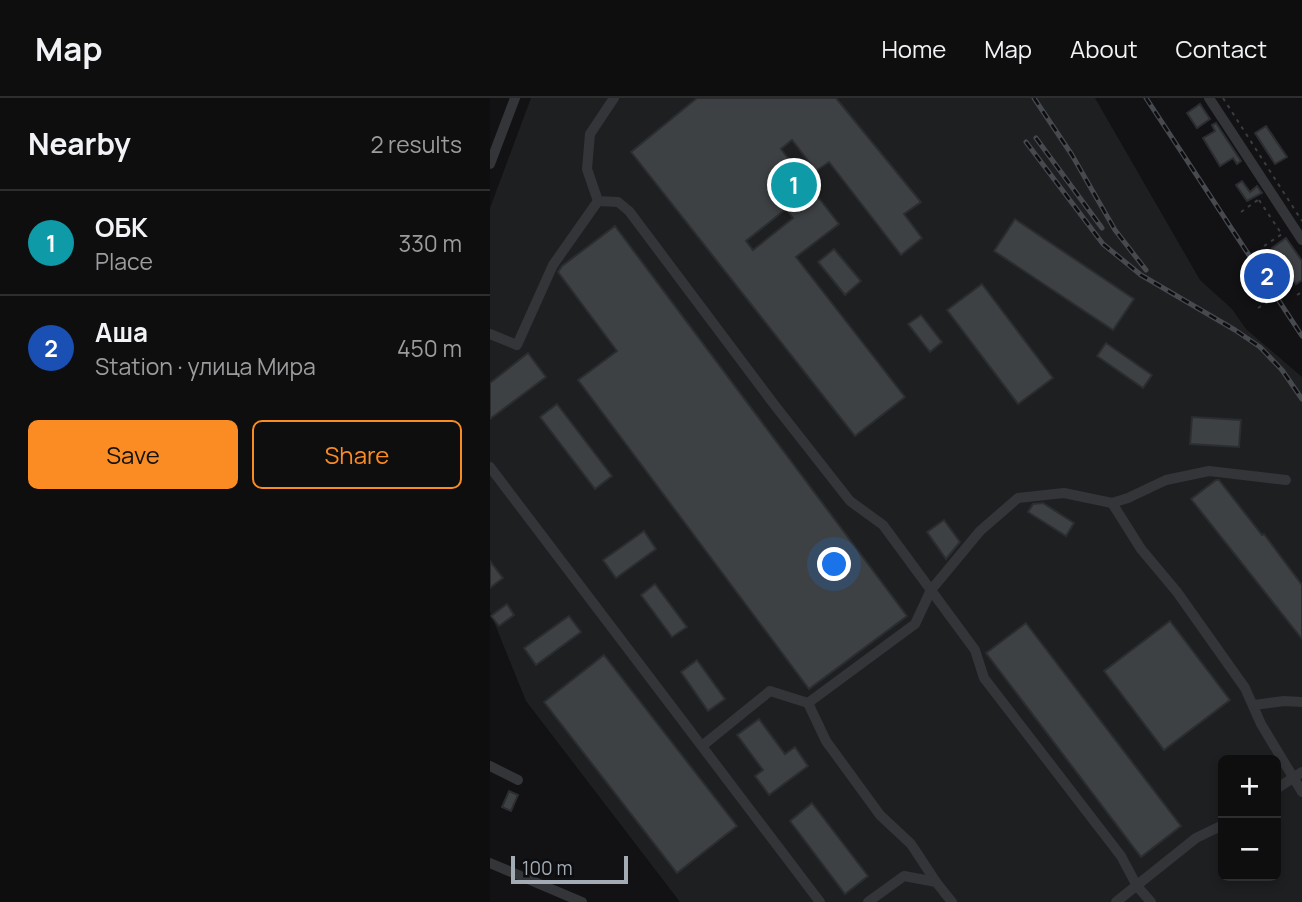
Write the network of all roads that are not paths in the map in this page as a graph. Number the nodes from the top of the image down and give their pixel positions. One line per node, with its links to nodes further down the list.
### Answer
1 (515, 98): 4 (street)
2 (614, 98): 6 (street)
3 (1209, 98): 7 (street)
4 (495, 135): 5 (street)
5 (490, 164)
6 (598, 201): 9 (street); 13 (street)
7 (1297, 223): 8 (street)
8 (1302, 240)
9 (490, 334)
10 (490, 467): 17 (street)
11 (1286, 480): 12 (street)
12 (1112, 503): 13 (street); 16 (street)
13 (931, 590): 15 (street); 26 (street)
14 (1302, 702): 16 (street)
15 (808, 703): 17 (street); 25 (street)
16 (1254, 705): 19 (street)
17 (702, 746): 28 (street)
18 (490, 766): 20 (street)
19 (1297, 775): 21 (street); 22 (street)
20 (518, 780)
21 (1281, 786)
22 (1302, 792)
23 (1218, 827): 26 (street)
24 (490, 863): 27 (street)
25 (936, 882): 29 (street); 30 (street)
26 (1137, 886): 31 (street); 32 (street)
27 (582, 902)
28 (820, 902)
29 (868, 902)
30 (952, 902)
31 (1116, 902)
32 (1151, 902)

